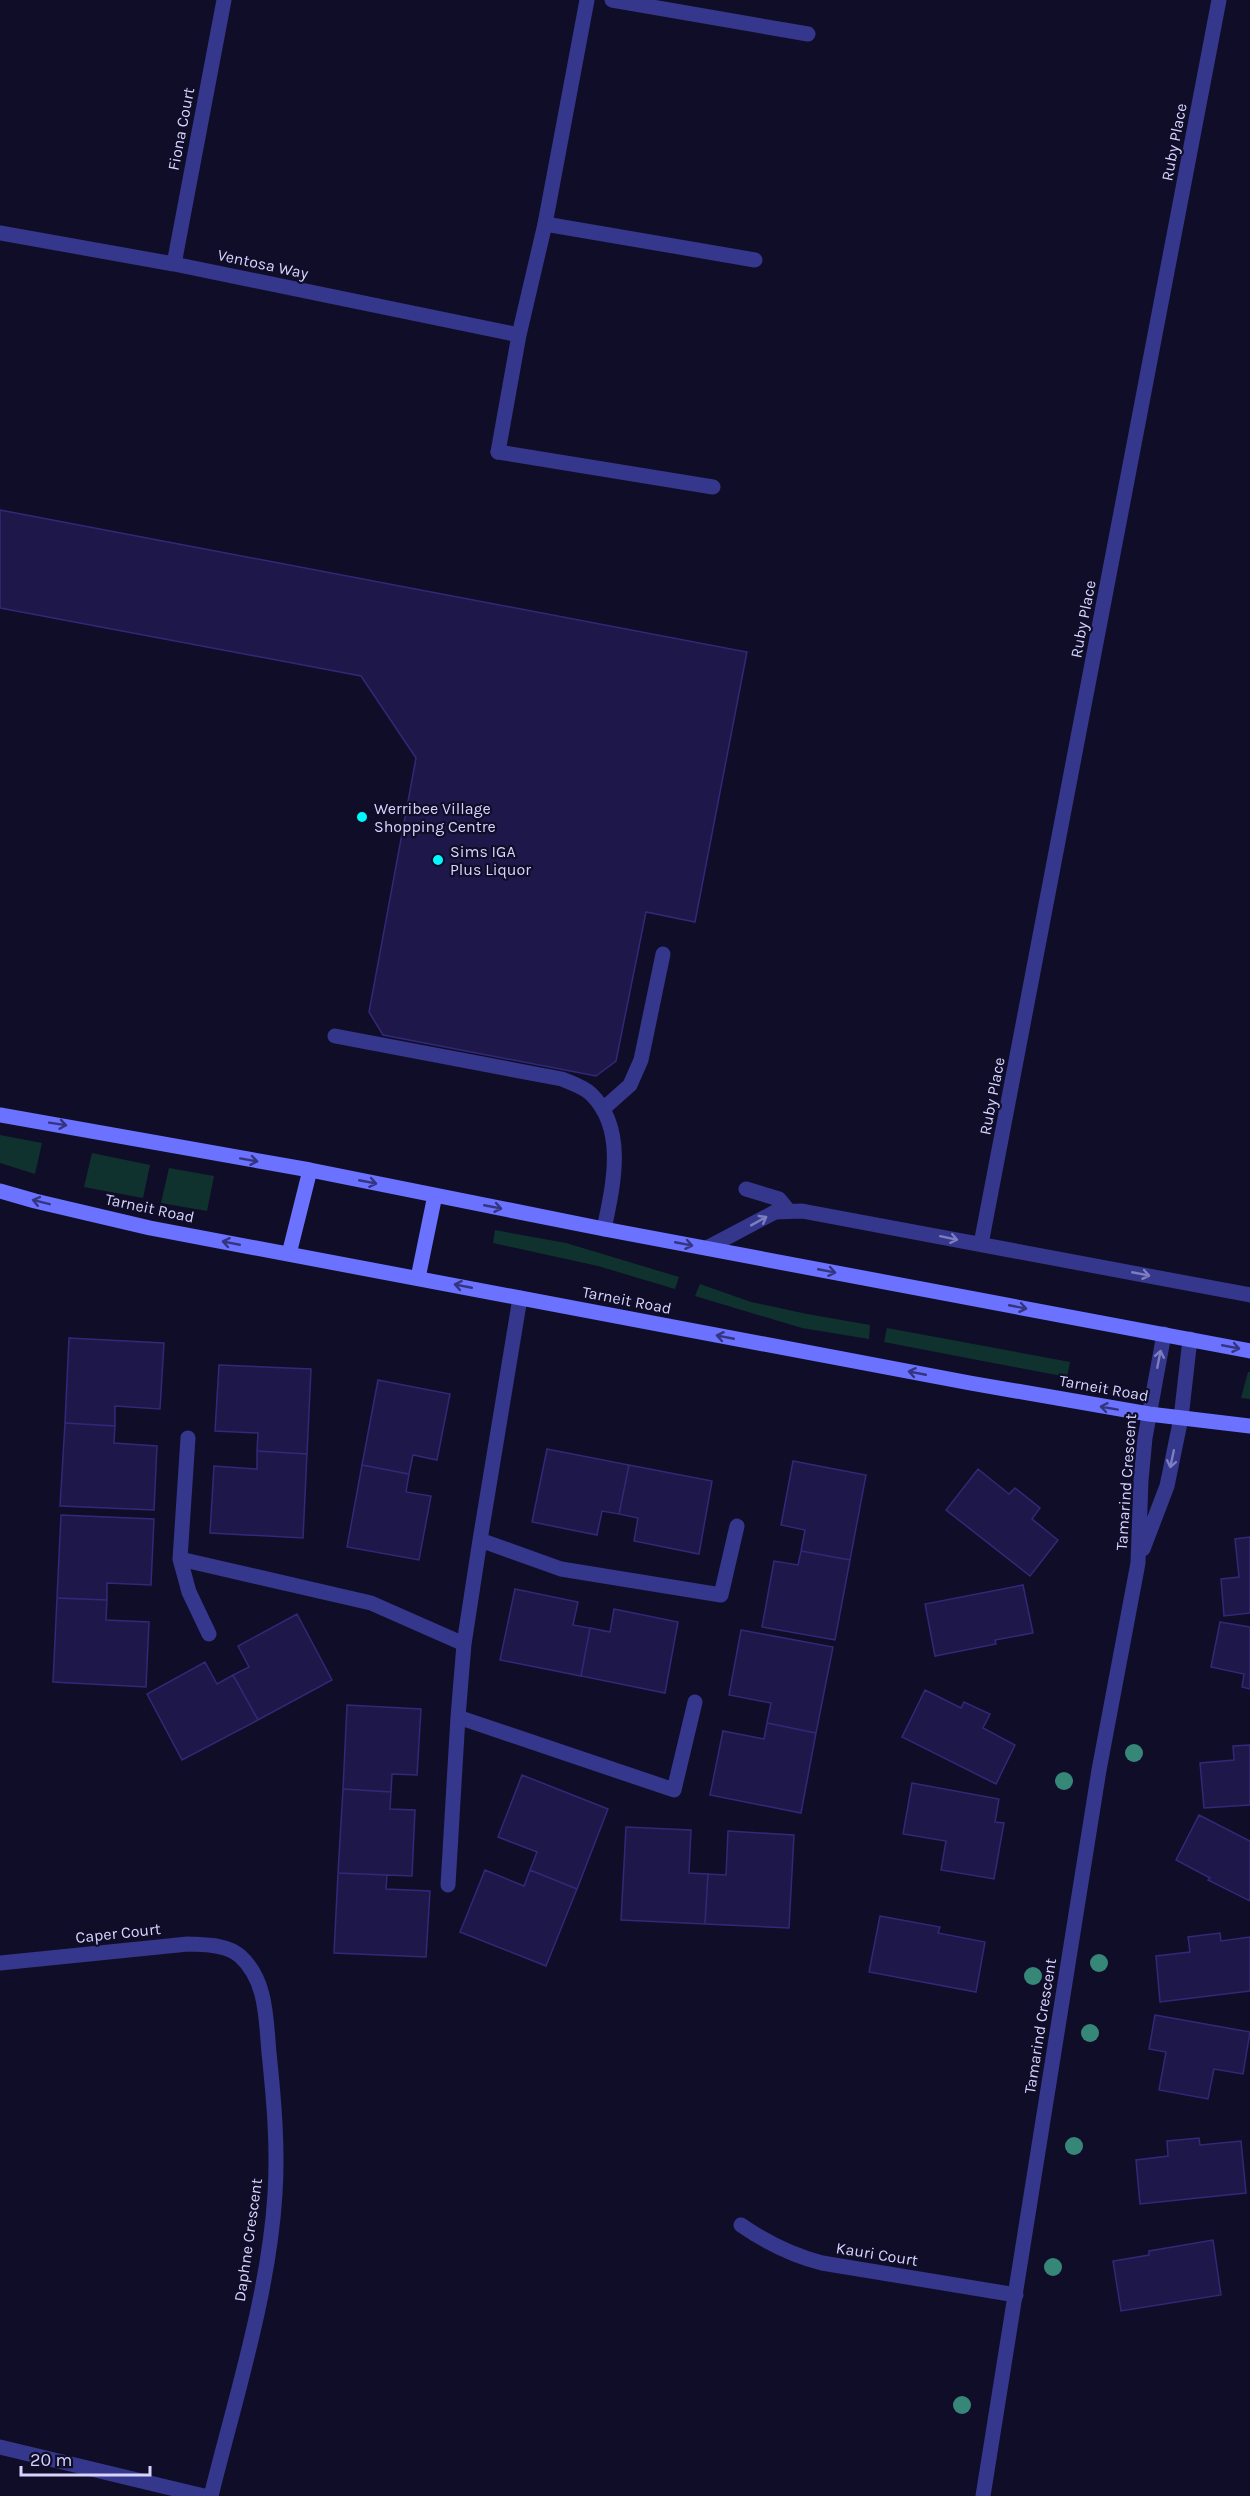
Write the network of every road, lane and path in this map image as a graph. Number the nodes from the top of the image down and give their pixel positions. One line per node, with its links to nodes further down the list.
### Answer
1 (224, 0): 9 (street, Fiona Court)
2 (587, 0): 6 (street)
3 (612, 0): 5 (street)
4 (1219, 0): 22 (street, Ruby Place)
5 (808, 34)
6 (545, 224): 8 (street); 10 (street)
7 (0, 233): 9 (street, Ventosa Way)
8 (755, 260)
9 (174, 264): 10 (street, Ventosa Way)
10 (519, 335): 11 (street)
11 (713, 487)
12 (663, 954): 14 (street)
13 (335, 1036): 14 (street)
14 (603, 1109): 21 (street)
15 (0, 1115): 16 (main road, one-way to 16)
16 (310, 1170): 19 (main road, one-way to 19); 24 (main road)
17 (746, 1189): 20 (street)
18 (0, 1191): 24 (main road, Tarneit Road, one-way to 18)
19 (435, 1195): 21 (main road, one-way to 21); 25 (main road)
20 (788, 1210): 22 (street, one-way to 22); 23 (street, one-way to 20)
21 (604, 1229): 23 (main road, one-way to 23)
22 (981, 1244): 26 (street, one-way to 26)
23 (707, 1248): 28 (main road, one-way to 28)
24 (289, 1254): 25 (main road, Tarneit Road)
25 (418, 1278): 27 (main road, Tarneit Road, one-way to 25)
26 (1250, 1295)
27 (520, 1298): 31 (main road, Tarneit Road, one-way to 27); 36 (street)
28 (1164, 1334): 29 (main road); 31 (street, Tamarind Crescent, one-way to 28)
29 (1190, 1339): 30 (main road, one-way to 30); 32 (street, Tamarind Crescent)
30 (1250, 1351)
31 (1149, 1414): 32 (main road, Tarneit Road); 38 (street, Tamarind Crescent)
32 (1181, 1418): 33 (main road, Tarneit Road); 38 (street, Tamarind Crescent, one-way to 38)
33 (1250, 1426)
34 (188, 1438): 37 (street)
35 (737, 1526): 36 (street)
36 (480, 1540): 40 (street)
37 (180, 1558): 39 (street); 40 (street)
38 (1138, 1563): 47 (street, Tamarind Crescent)
39 (209, 1634)
40 (464, 1644): 42 (street)
41 (695, 1702): 42 (street)
42 (458, 1717): 43 (street)
43 (448, 1885)
44 (238, 1955): 45 (street, Caper Court); 50 (street, Daphne Crescent)
45 (0, 1963)
46 (741, 2225): 47 (street, Kauri Court)
47 (1016, 2295): 51 (street, Tamarind Crescent)
48 (0, 2447): 49 (street)
49 (204, 2496)
50 (211, 2496)
51 (983, 2496)

